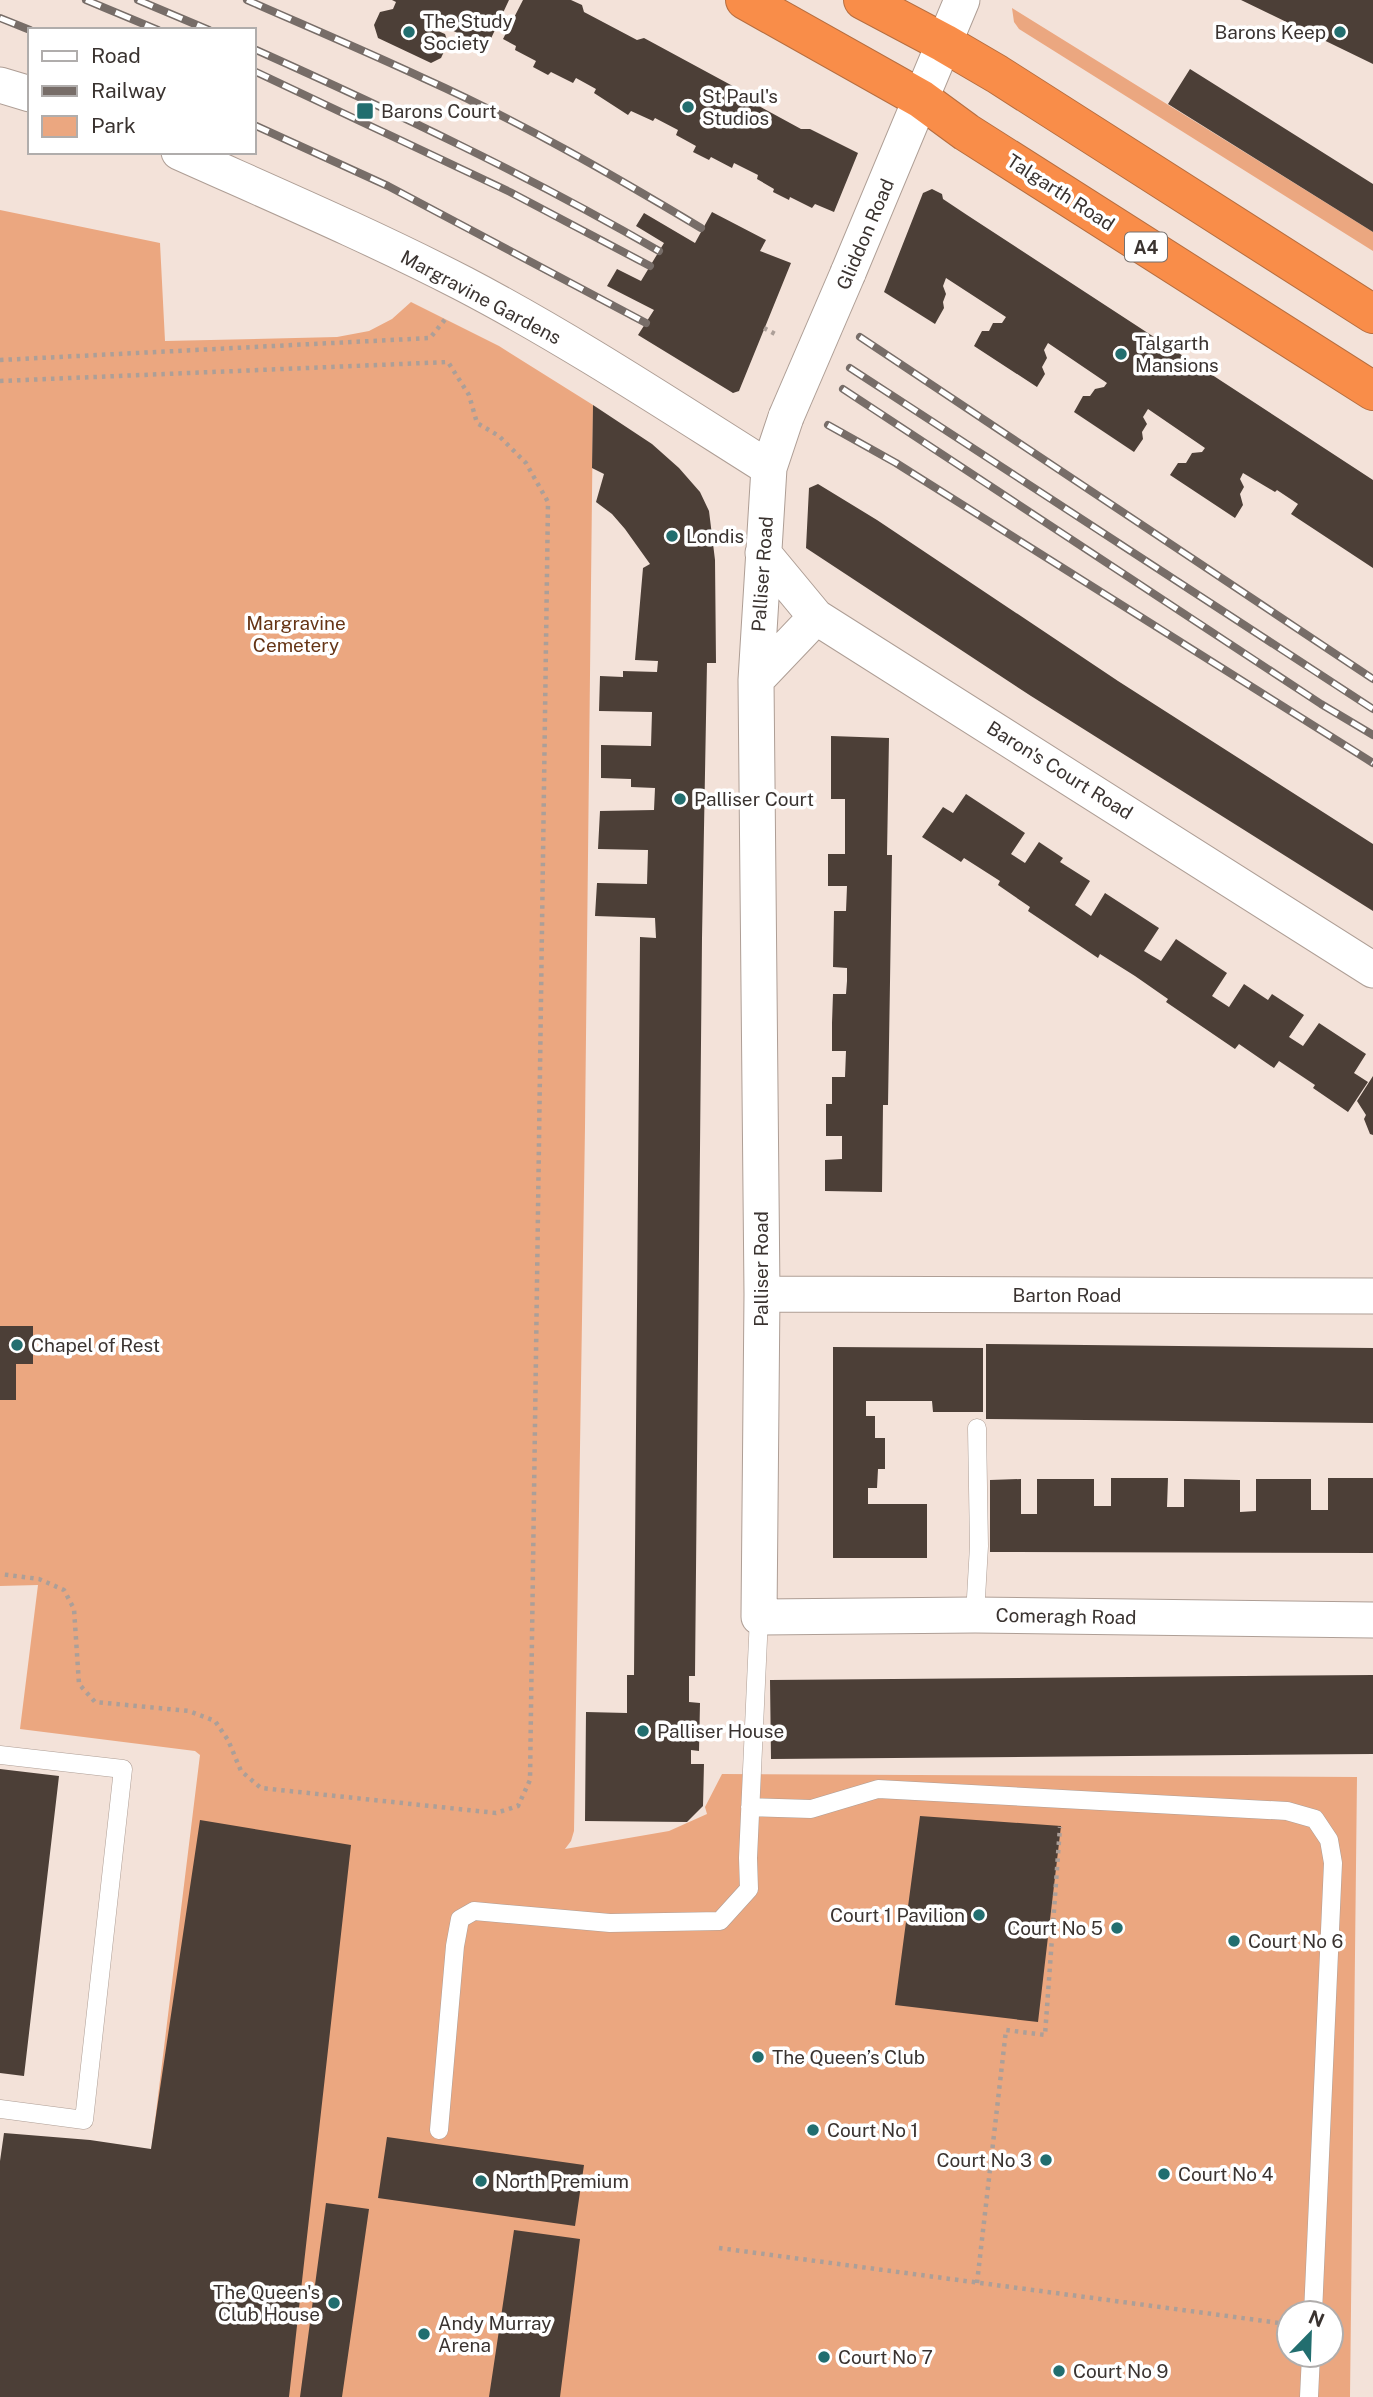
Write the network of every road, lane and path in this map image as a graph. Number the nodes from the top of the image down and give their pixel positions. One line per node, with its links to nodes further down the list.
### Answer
1 (745, 0): 7 (highway, Talgarth Road / A4)
2 (863, 0): 4 (highway)
3 (962, 0): 4 (street, Gliddon Road)
4 (944, 43): 7 (street, Gliddon Road); 10 (highway)
5 (0, 85): 6 (street)
6 (28, 93)
7 (921, 99): 13 (highway, Talgarth Road / A4); 14 (street, Gliddon Road, bridge)
8 (183, 154): 9 (street, Margravine Gardens)
9 (464, 284): 11 (path); 14 (street, Margravine Gardens)
10 (1373, 314)
11 (0, 360)
12 (0, 381): 22 (path)
13 (1373, 391)
14 (769, 468): 15 (street, Palliser Road)
15 (763, 553): 16 (street, Baron's Court Road); 17 (street, Palliser Road)
16 (816, 617): 17 (street, Palliser Road); 18 (street, Baron's Court Road)
17 (756, 680): 19 (street, Palliser Road)
18 (1373, 970)
19 (762, 1294): 20 (street, Barton Road); 24 (street, Palliser Road)
20 (1373, 1296)
21 (977, 1428): 23 (lane)
22 (0, 1574)
23 (975, 1615): 24 (street, Comeragh Road); 25 (street, Comeragh Road)
24 (759, 1617): 27 (lane, Palliser Road)
25 (1373, 1620)
26 (0, 1755): 29 (lane)
27 (750, 1807): 30 (lane, Palliser Road); 33 (lane)
28 (1061, 1826): 32 (path)
29 (0, 2109)
30 (439, 2130)
31 (719, 2248): 32 (path)
32 (977, 2283): 34 (path)
33 (1314, 2299)
34 (1275, 2322)
35 (1310, 2369): 36 (lane)
36 (1309, 2397)

